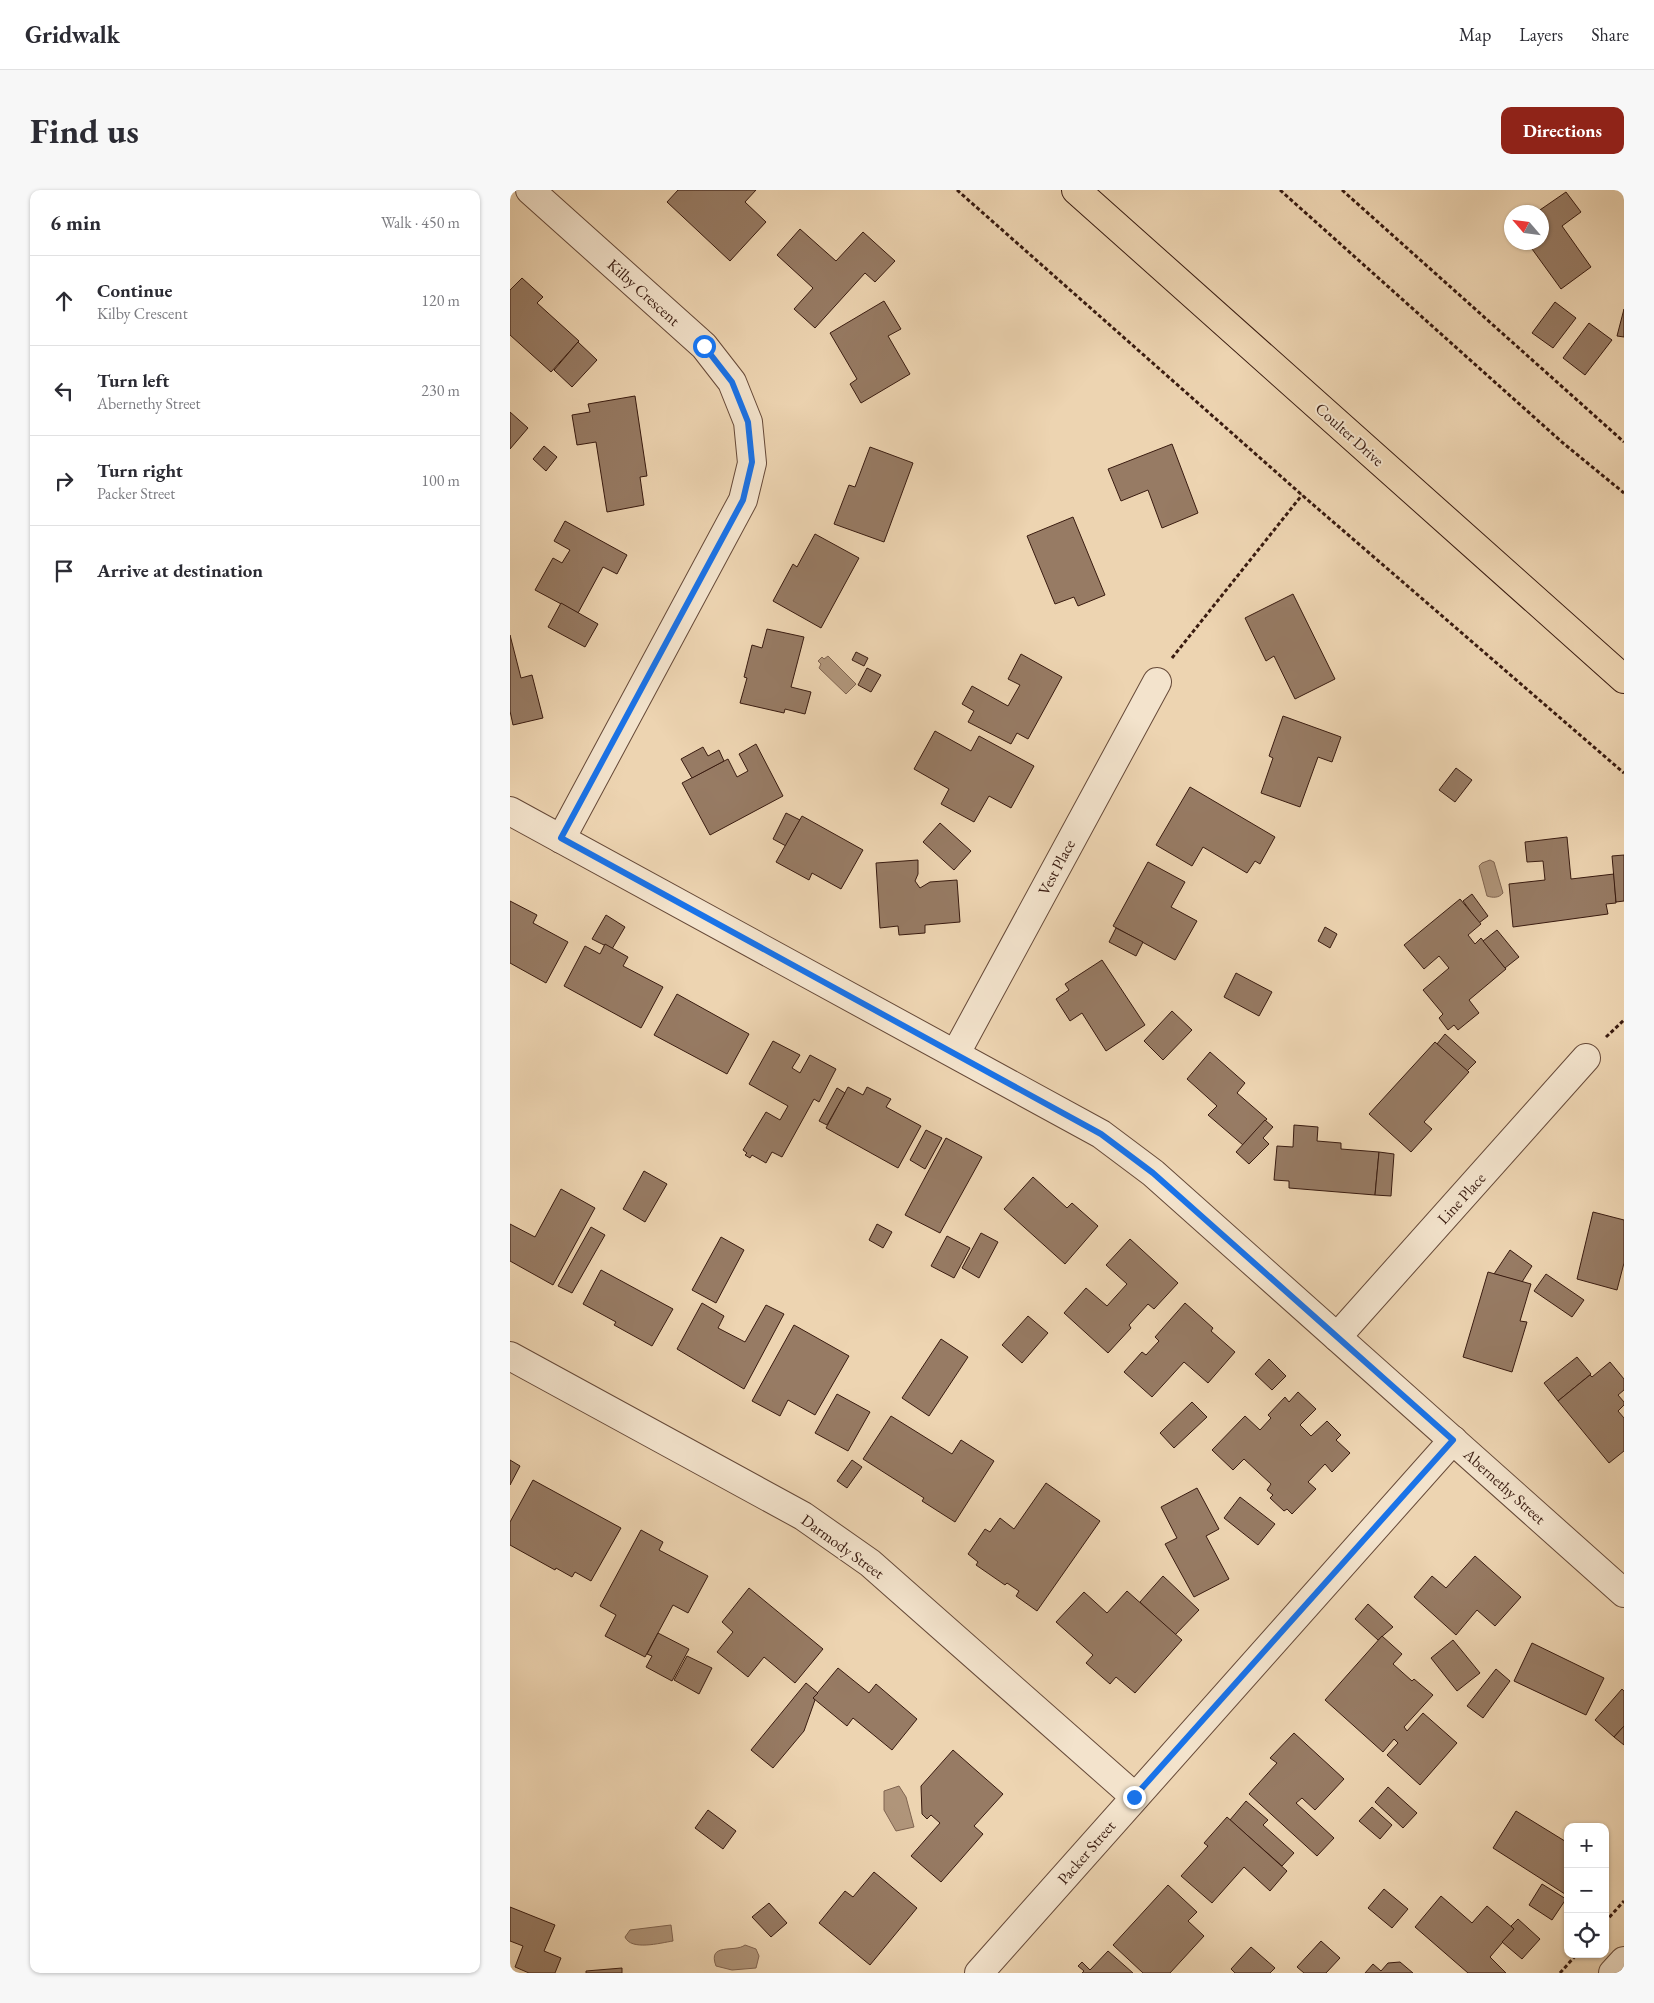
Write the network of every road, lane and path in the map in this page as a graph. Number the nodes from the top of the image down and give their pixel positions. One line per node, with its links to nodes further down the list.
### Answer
1 (530, 190): 13 (street, Kilby Crescent)
2 (957, 190): 8 (path)
3 (1076, 190): 9 (main road, Coulter Drive)
4 (1280, 190): 7 (path)
5 (1342, 190): 6 (path)
6 (1624, 442)
7 (1624, 493)
8 (1302, 495): 10 (path); 11 (path)
9 (1624, 679)
10 (1157, 682): 14 (street, Vest Place)
11 (1624, 773)
12 (510, 811): 13 (street, Abernethy Street)
13 (561, 838): 14 (street, Abernethy Street)
14 (956, 1053): 16 (street, Abernethy Street)
15 (1586, 1058): 16 (street, Line Place)
16 (1337, 1337): 18 (street, Abernethy Street)
17 (510, 1356): 20 (street, Darmody Street)
18 (1453, 1440): 19 (street, Abernethy Street); 20 (street, Packer Street)
19 (1624, 1593)
20 (1134, 1797): 25 (street, Packer Street)
21 (1624, 1901): 22 (path)
22 (1609, 1918)
23 (1573, 1958): 26 (path)
24 (1624, 1960): 27 (street)
25 (979, 1973)
26 (1560, 1973)
27 (1613, 1973)

